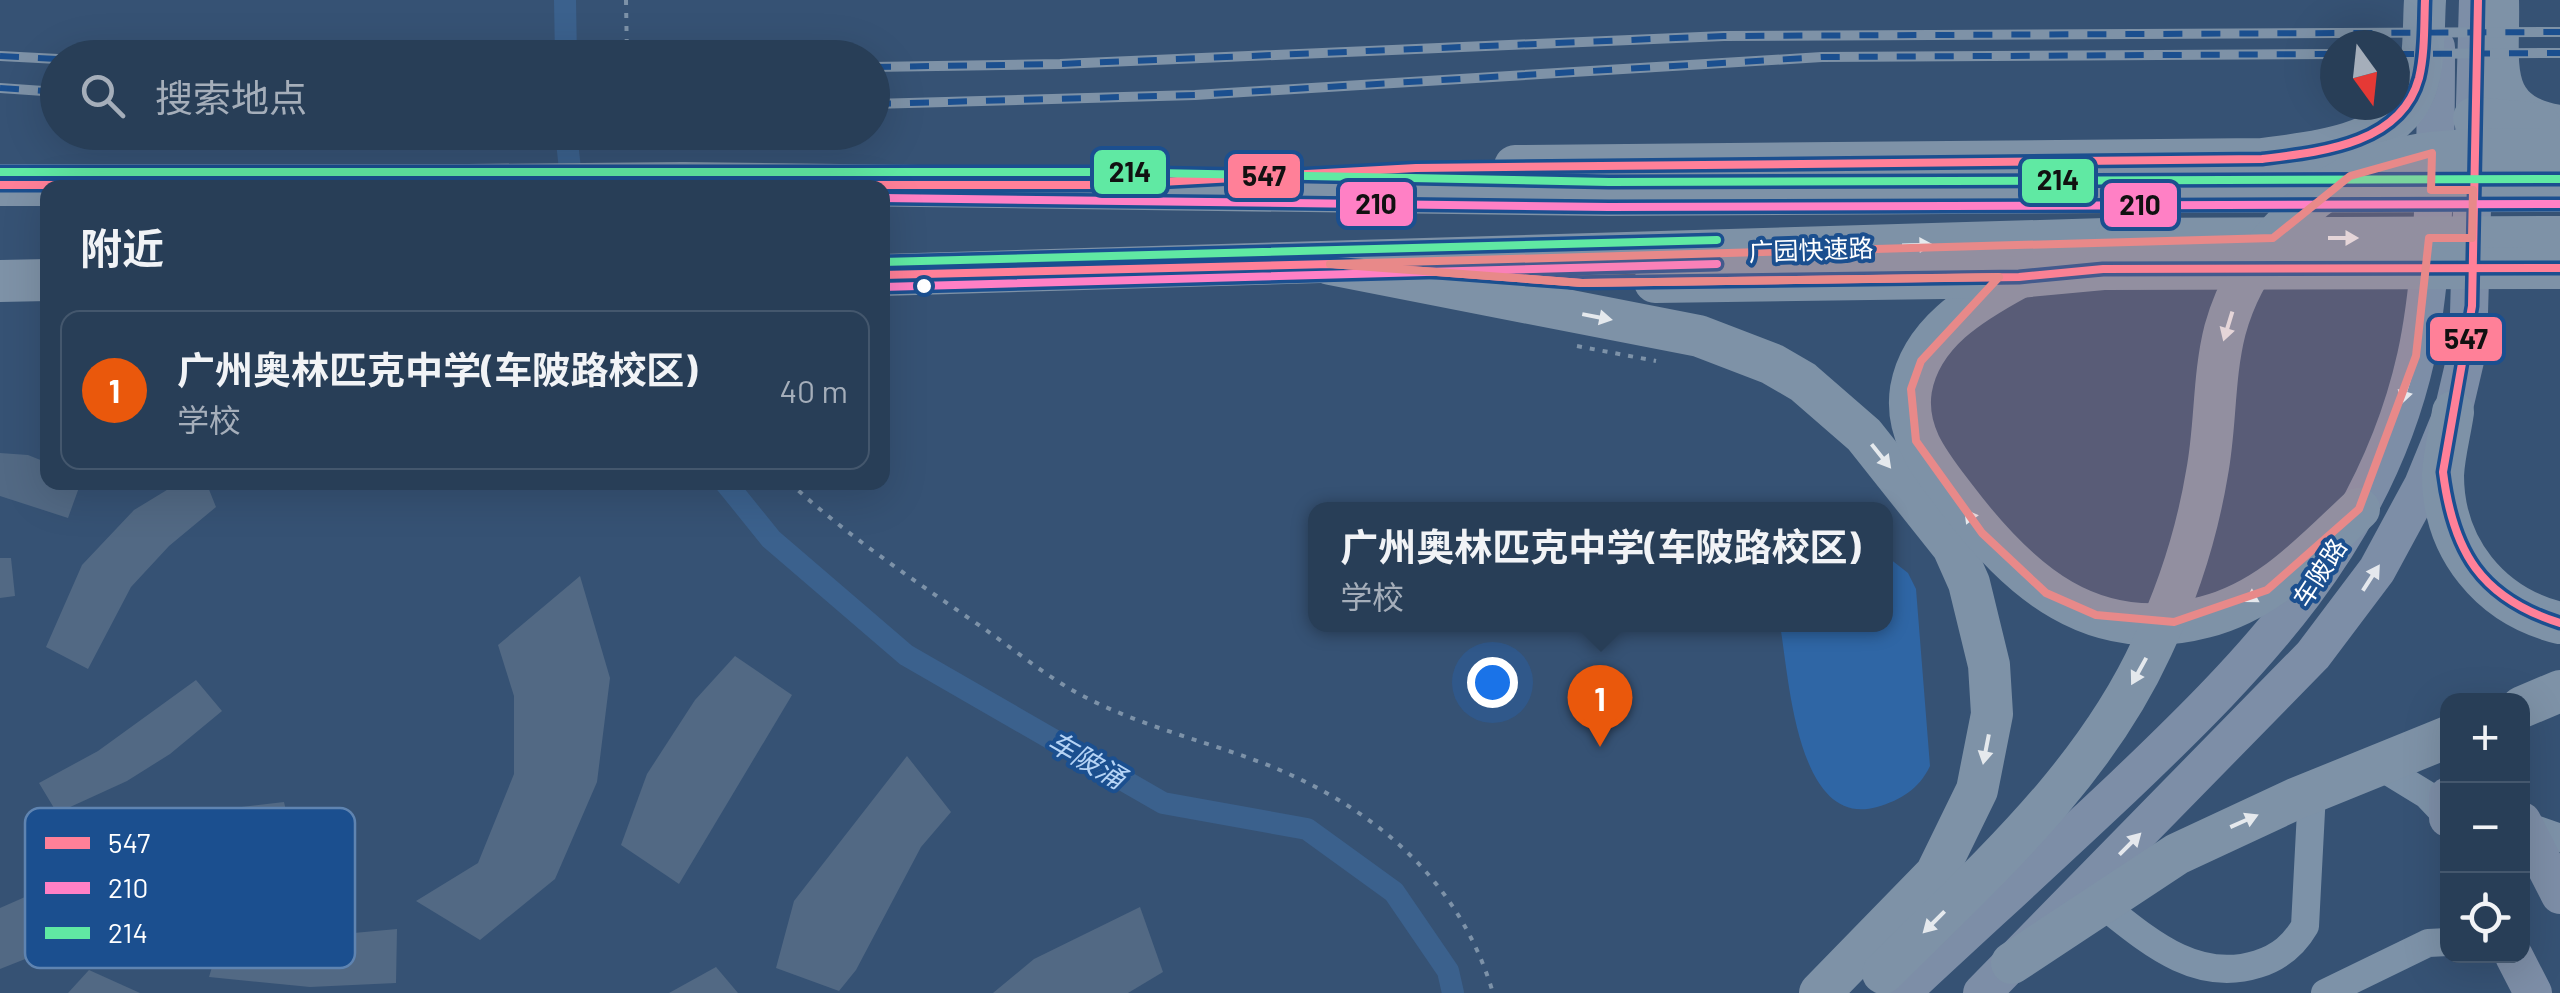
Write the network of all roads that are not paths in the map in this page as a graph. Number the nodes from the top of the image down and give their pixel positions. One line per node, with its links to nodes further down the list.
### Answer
1 (2426, 0): 7 (highway)
2 (2436, 0): 5 (main road, 车陂路)
3 (2478, 0): 5 (main road, 车陂路)
4 (2498, 0): 6 (highway)
5 (2454, 119): 6 (highway); 7 (highway); 22 (main road, 车陂路); 23 (main road, 车陂路, one-way to 23)
6 (2560, 126)
7 (2344, 144): 10 (highway)
8 (2560, 150): 36 (highway, one-way to 36, bridge)
9 (890, 184): 10 (highway, bridge)
10 (1105, 185): 13 (highway, bridge)
11 (0, 186): 12 (highway, bridge)
12 (40, 186)
13 (2560, 190)
14 (2560, 237): 15 (highway, 广园快速路, one-way to 14, bridge)
15 (2104, 254): 16 (highway, 广园快速路, one-way to 15); 17 (highway, bridge); 19 (highway)
16 (1330, 264): 18 (highway, 广园快速路); 19 (highway); 37 (highway, one-way to 37)
17 (2560, 268)
18 (890, 276)
19 (2020, 277): 23 (highway, one-way to 19)
20 (0, 280): 21 (highway)
21 (40, 280)
22 (2453, 412): 24 (highway); 35 (main road, 车陂路, one-way to 22)
23 (2359, 508): 36 (main road, 车陂路)
24 (2560, 623)
25 (2440, 740): 26 (highway)
26 (2378, 765): 27 (highway); 28 (street)
27 (2312, 792): 33 (highway, one-way to 27); 33 (street)
28 (2440, 804)
29 (2530, 826): 31 (street)
30 (2530, 837): 32 (main road)
31 (2560, 838)
32 (2560, 895)
33 (2100, 902): 35 (highway)
34 (2440, 936): 39 (street)
35 (2012, 963): 38 (main road, 车陂路)
36 (1883, 986)
37 (1820, 993)
38 (1982, 993)
39 (2325, 993)

